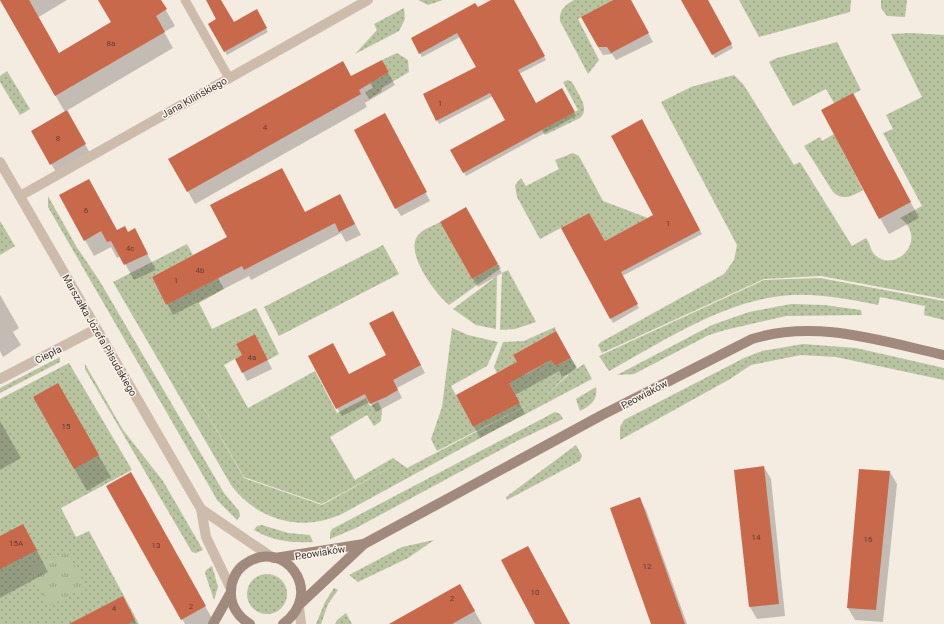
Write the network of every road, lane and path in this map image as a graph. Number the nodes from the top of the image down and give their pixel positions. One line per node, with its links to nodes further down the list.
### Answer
1 (185, 0): 3 (lane)
2 (368, 0): 3 (street, Jana Kilińskiego)
3 (229, 78): 5 (street, Jana Kilińskiego)
4 (0, 162): 5 (street, Marszałka Józefa Piłsudskiego)
5 (20, 196): 6 (street, Marszałka Józefa Piłsudskiego)
6 (96, 328): 8 (street, Ciepła); 9 (street, Marszałka Józefa Piłsudskiego)
7 (944, 355): 10 (main road, Peowiaków)
8 (0, 379)
9 (200, 509): 11 (street, Marszałka Józefa Piłsudskiego); 12 (street, Marszałka Józefa Piłsudskiego)
10 (364, 544): 11 (main road, Peowiaków); 13 (main road, Peowiaków)
11 (274, 558): 12 (main road, Peowiaków); 13 (main road)
12 (231, 591): 14 (main road, Peowiaków); 15 (main road)
13 (300, 606): 16 (main road, Peowiaków); 17 (street)
14 (213, 624)
15 (250, 624)
16 (283, 624)
17 (301, 624)

